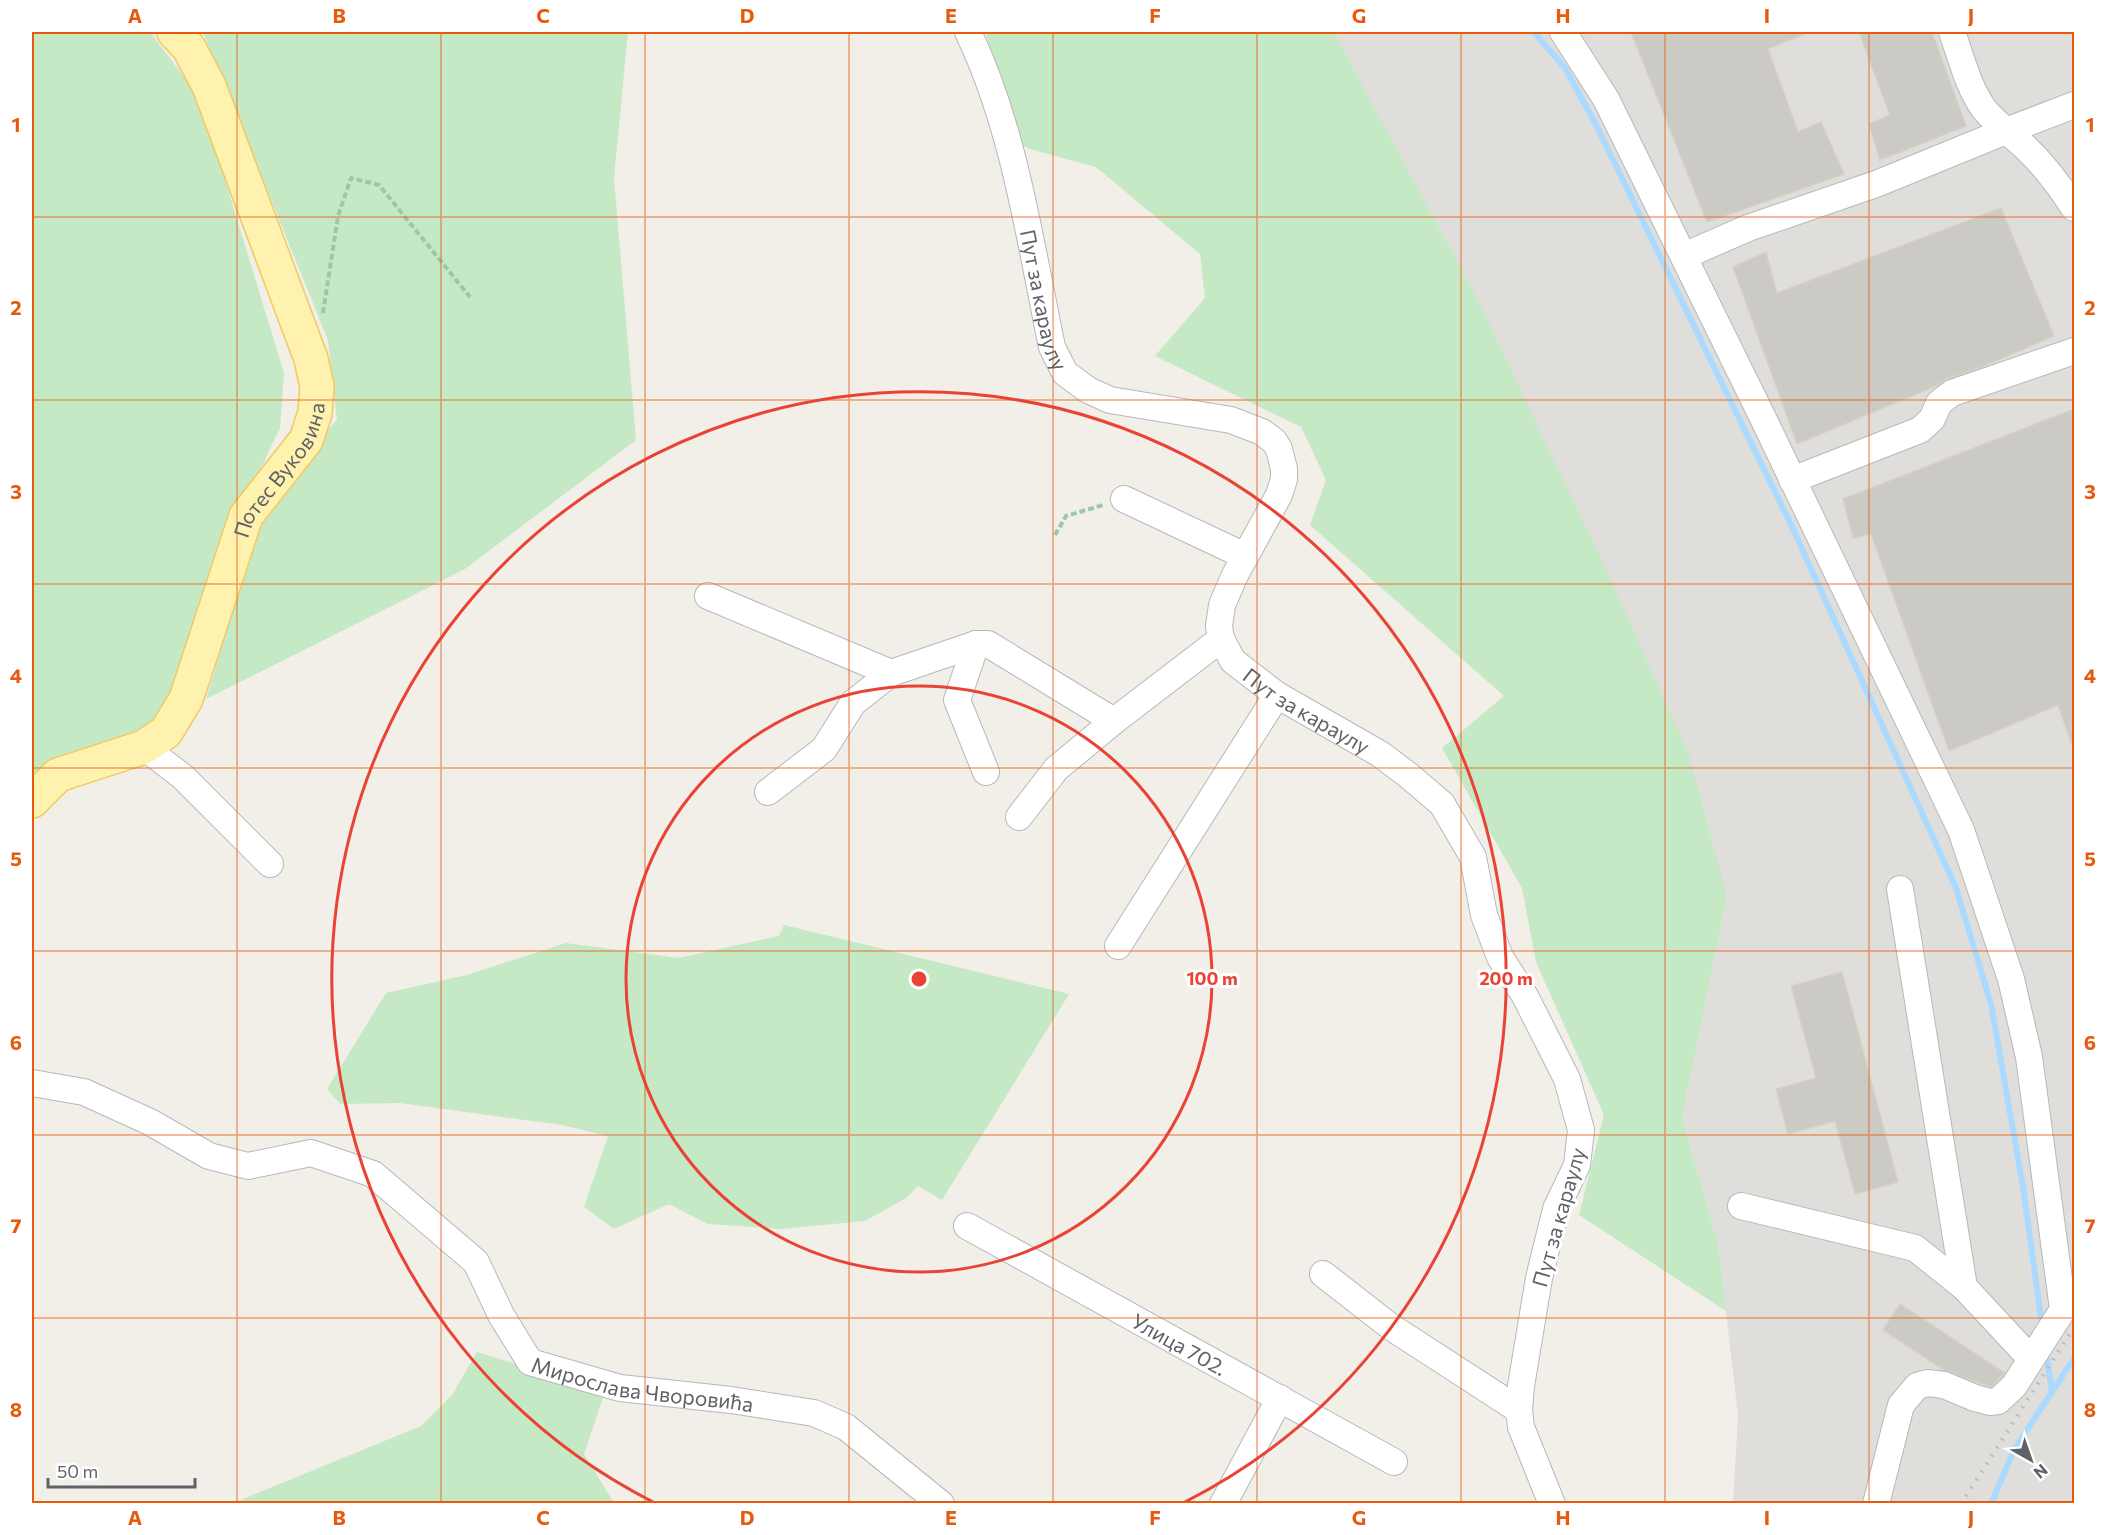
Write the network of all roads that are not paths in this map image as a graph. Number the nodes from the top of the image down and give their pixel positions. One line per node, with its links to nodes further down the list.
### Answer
1 (174, 32): 19 (main road, Потес Вуковина)
2 (968, 32): 12 (street, Пут за караулу)
3 (1563, 32): 8 (street)
4 (1952, 32): 6 (street)
5 (2074, 105): 6 (street)
6 (2006, 131): 7 (street); 8 (street)
7 (2074, 208)
8 (1684, 256): 10 (street)
9 (2074, 351): 10 (street)
10 (1792, 480): 32 (street)
11 (1124, 499): 12 (street)
12 (1245, 556): 14 (street, Пут за караулу)
13 (708, 596): 16 (street)
14 (1221, 639): 17 (street, Пут за караулу); 18 (street)
15 (976, 644): 16 (street); 18 (street); 20 (street)
16 (891, 673): 21 (street)
17 (1277, 694): 26 (street); 35 (street, Пут за караулу)
18 (1114, 721): 23 (street)
19 (144, 747): 22 (main road, Потес Вуковина); 24 (street)
20 (986, 772)
21 (768, 792)
22 (32, 801)
23 (1019, 817)
24 (270, 864)
25 (1899, 889): 31 (street)
26 (1118, 946)
27 (32, 1083): 37 (street, Мирослава Чворовића)
28 (1741, 1206): 31 (street)
29 (967, 1226): 34 (street, Улица 702.)
30 (1323, 1274): 35 (street)
31 (1964, 1287): 33 (street)
32 (2064, 1308): 33 (street)
33 (2033, 1356): 40 (street)
34 (1280, 1398): 36 (street, Улица 702.); 38 (street)
35 (1519, 1410): 39 (street, Пут за караулу)
36 (1394, 1462)
37 (941, 1503)
38 (1223, 1503)
39 (1552, 1503)
40 (1876, 1503)

